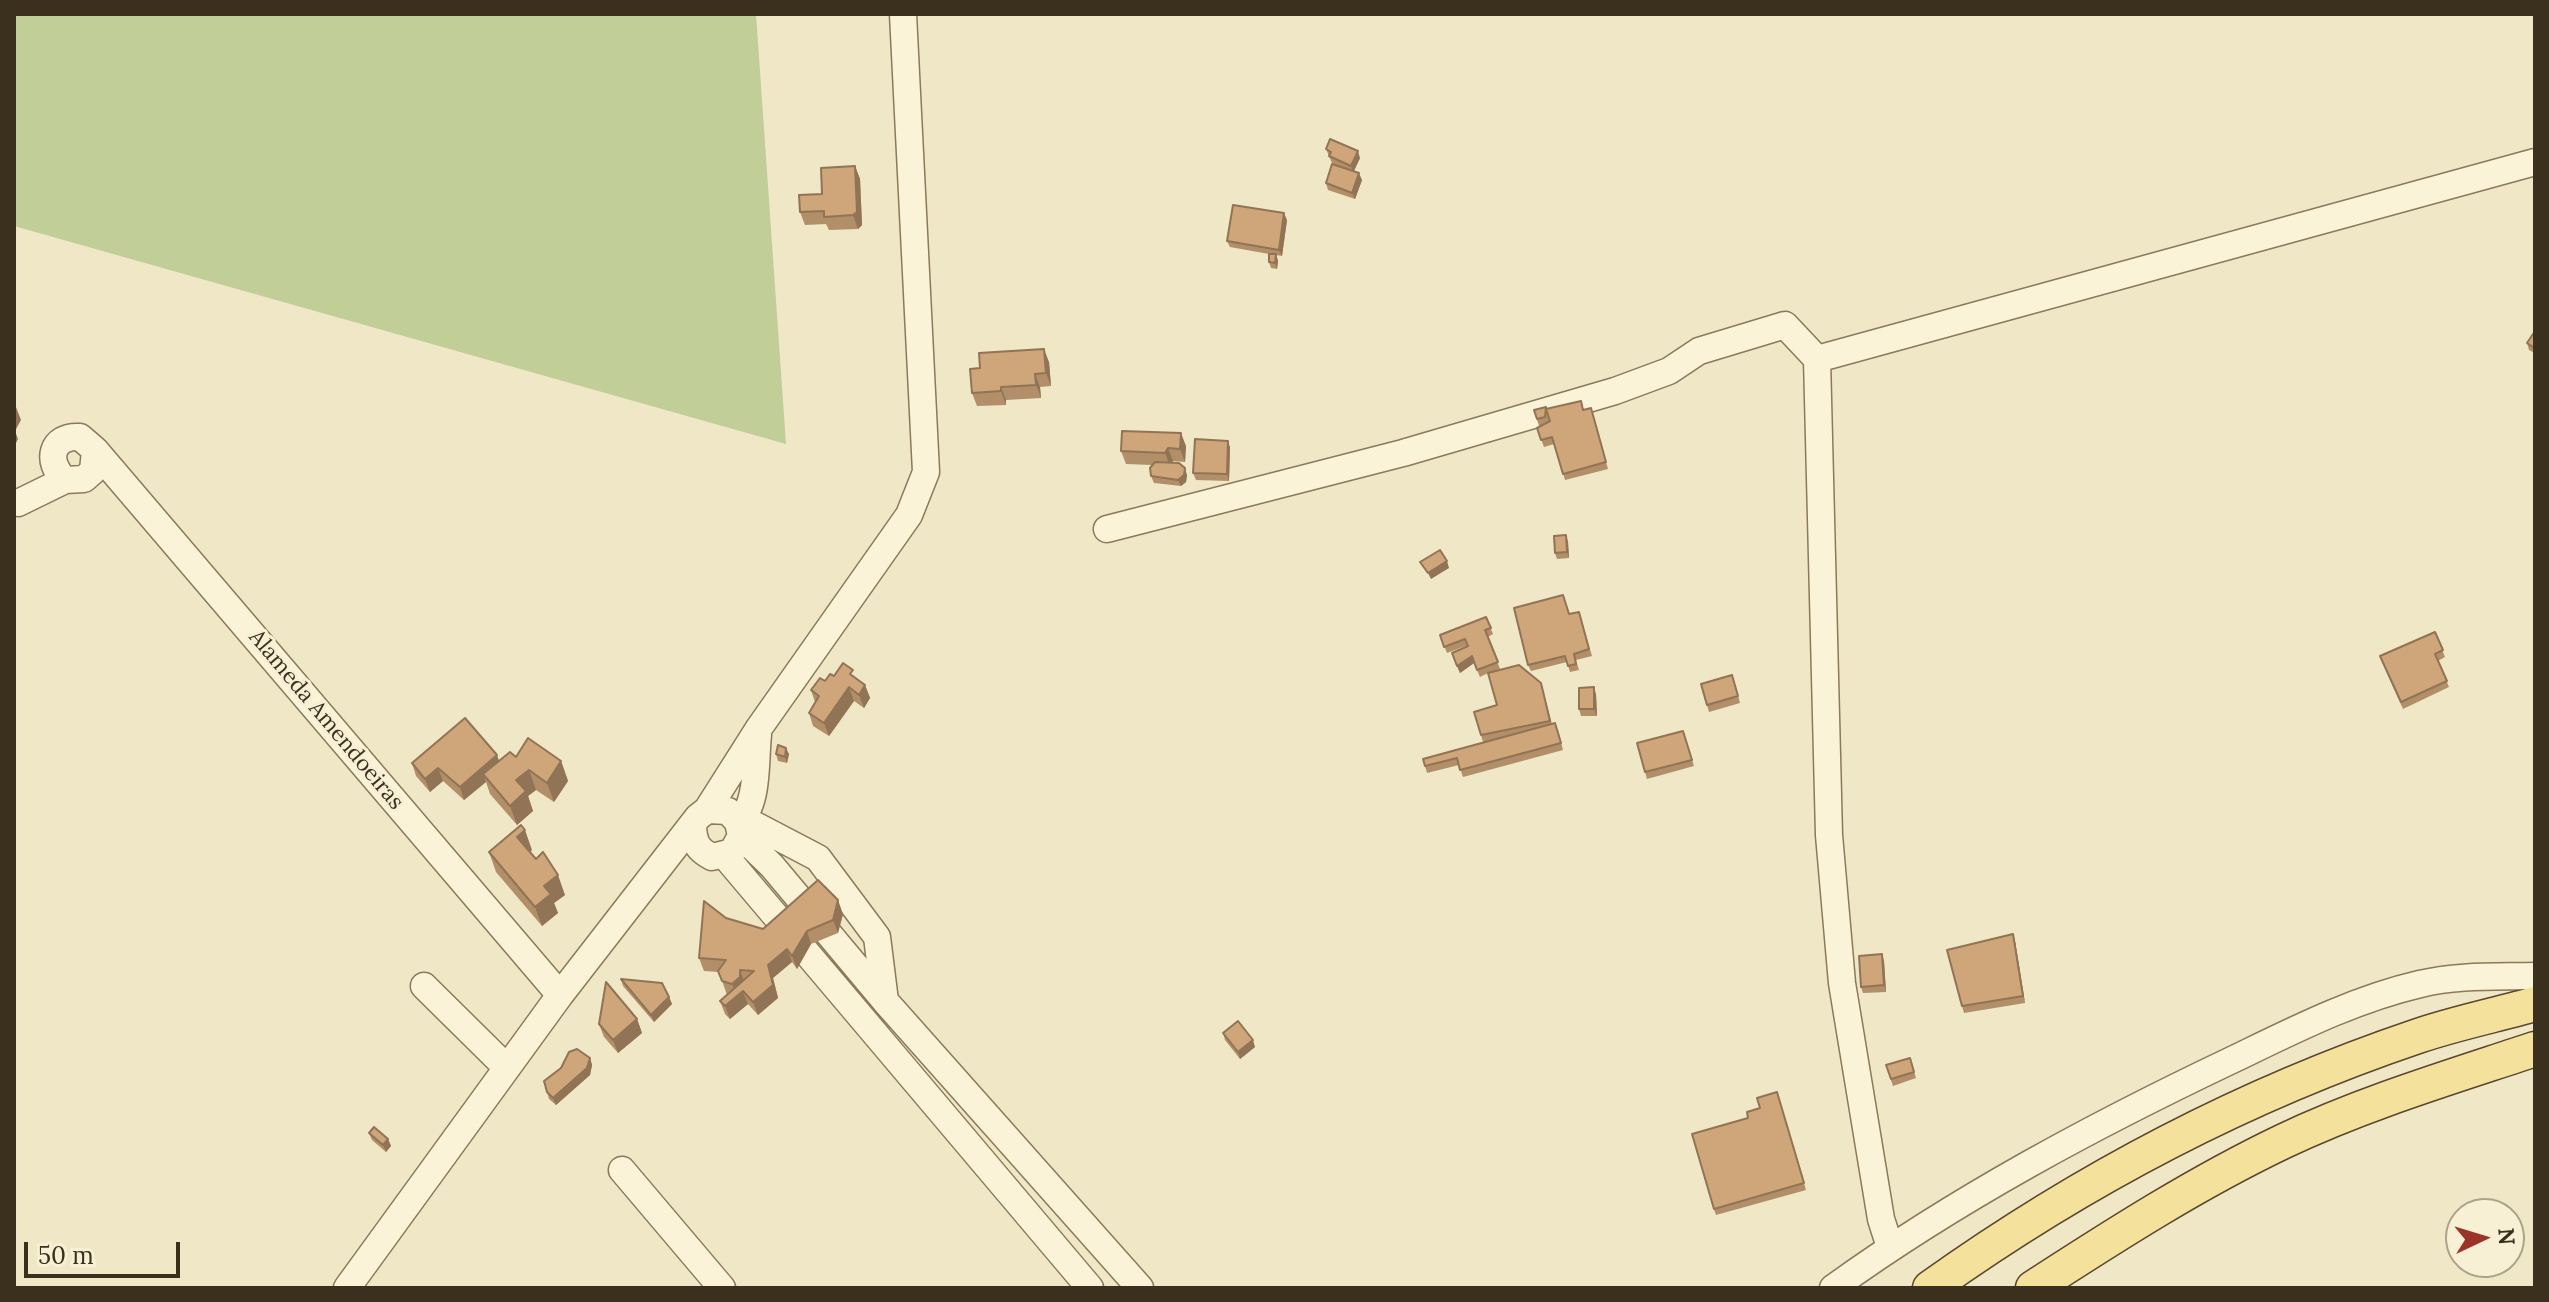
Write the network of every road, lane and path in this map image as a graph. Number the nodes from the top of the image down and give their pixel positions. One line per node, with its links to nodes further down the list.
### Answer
1 (903, 14): 10 (street)
2 (2535, 162): 3 (street)
3 (1817, 359): 9 (street); 25 (street)
4 (95, 450): 5 (street); 6 (street); 7 (street, Alameda Amendoeiras)
5 (51, 457): 6 (street); 8 (street)
6 (69, 481): 7 (street); 8 (street)
7 (126, 485): 18 (street, Alameda Amendoeiras)
8 (16, 507)
9 (1107, 529)
10 (759, 728): 11 (street); 11 (street)
11 (721, 833): 12 (street); 13 (street); 18 (street); 19 (street)
12 (787, 884): 13 (street); 14 (street)
13 (762, 900): 17 (street)
14 (857, 967): 17 (street); 19 (street)
15 (2535, 976): 25 (street)
16 (424, 986): 23 (street)
17 (837, 989): 21 (street)
18 (560, 995): 23 (street)
19 (885, 1001): 21 (street); 29 (street)
20 (2535, 1004): 31 (main road)
21 (872, 1030): 28 (street)
22 (2535, 1049): 32 (main road)
23 (507, 1068): 26 (street)
24 (622, 1170): 27 (street)
25 (1890, 1247): 30 (street)
26 (347, 1288)
27 (722, 1288)
28 (1090, 1288)
29 (1140, 1288)
30 (1833, 1288)
31 (1930, 1288)
32 (2033, 1288)

